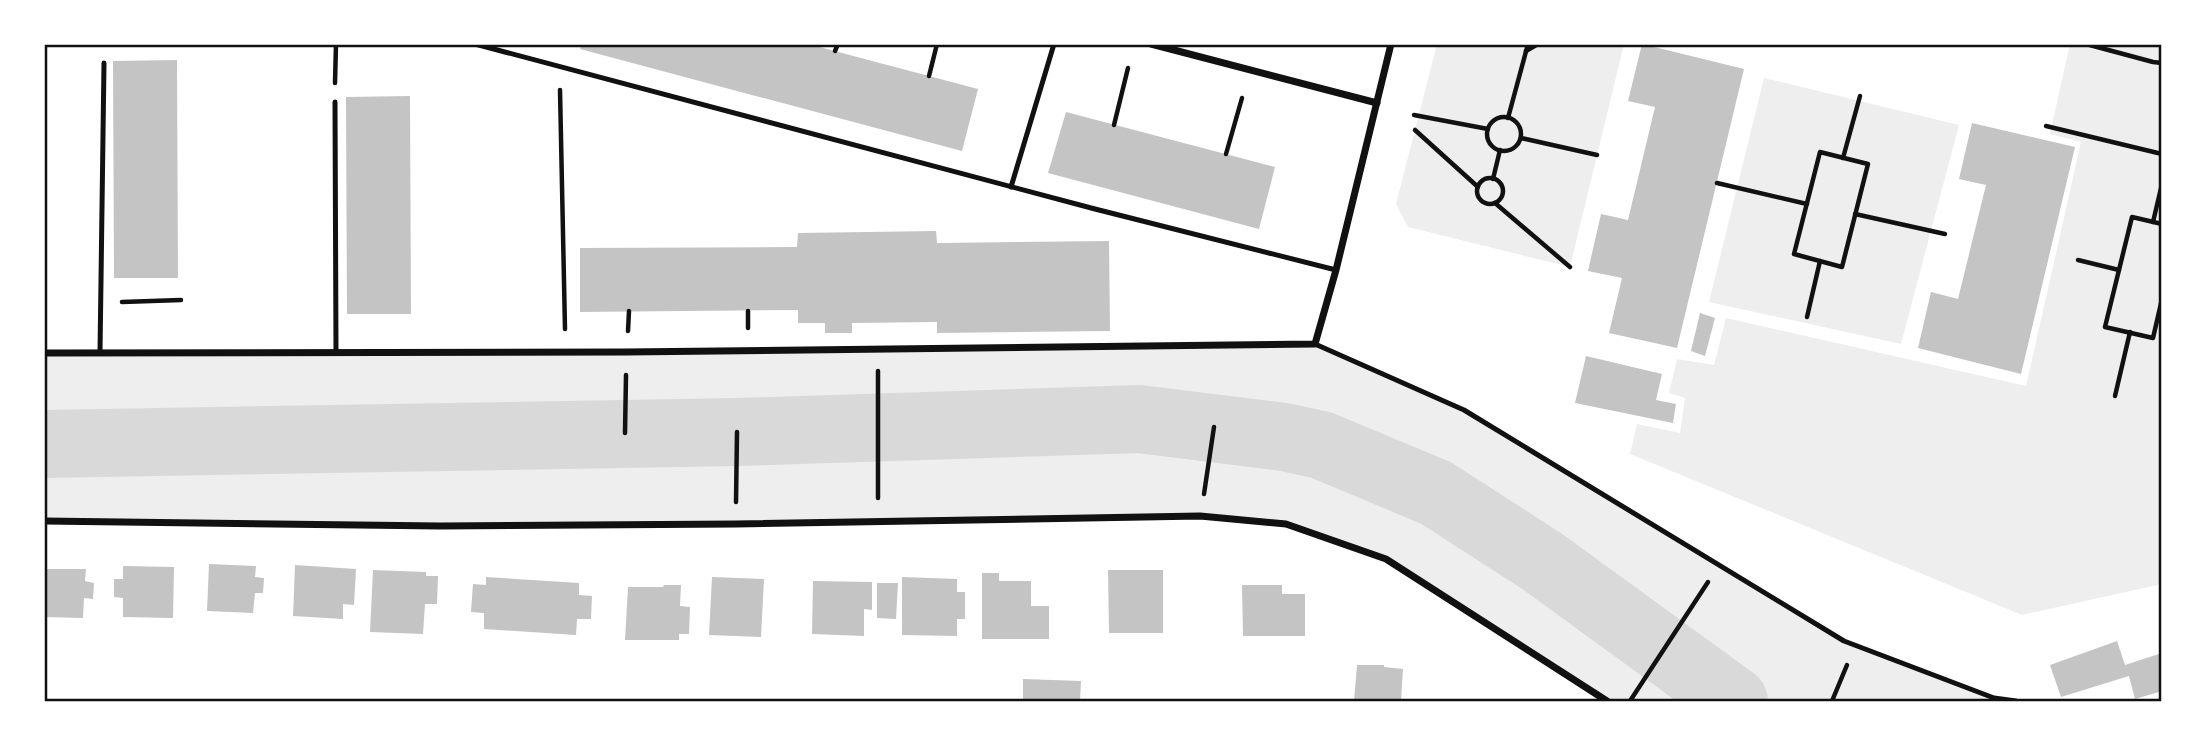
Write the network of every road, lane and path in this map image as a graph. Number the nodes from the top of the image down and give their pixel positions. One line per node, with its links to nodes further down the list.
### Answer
1 (336, 44): 13 (path)
2 (475, 44): 16 (lane)
3 (838, 44): 11 (path)
4 (937, 44): 18 (path)
5 (1054, 44): 38 (lane)
6 (1151, 44): 22 (street)
7 (1391, 44): 22 (street)
8 (1528, 44): 12 (path)
9 (1538, 44): 12 (path)
10 (2086, 44): 14 (path)
11 (835, 51)
12 (1526, 51): 24 (path)
13 (336, 63)
14 (2162, 63)
15 (104, 64): 53 (lane)
16 (560, 66): 38 (lane); 58 (path)
17 (1128, 68): 25 (path)
18 (929, 76)
19 (1860, 96): 34 (path)
20 (1242, 98): 31 (path)
21 (335, 102): 62 (lane)
22 (1377, 103): 49 (street)
23 (1414, 115): 28 (path)
24 (1508, 117): 28 (path); 29 (path)
25 (1114, 125)
26 (2046, 126): 32 (path)
27 (1415, 130): 39 (path)
28 (1488, 130): 30 (path)
29 (1521, 138): 30 (path); 33 (path)
30 (1500, 150): 35 (path)
31 (1226, 154)
32 (2162, 154)
33 (1597, 155)
34 (1843, 158): 41 (path); 42 (path)
35 (1493, 179): 39 (path); 40 (path)
36 (1717, 183): 41 (path)
37 (2162, 184): 43 (path)
38 (1011, 187): 49 (lane)
39 (1478, 187): 40 (path)
40 (1495, 203): 48 (path)
41 (1807, 204): 47 (path)
42 (1855, 214): 45 (path); 47 (path)
43 (2153, 222): 44 (path); 50 (path)
44 (2162, 224)
45 (1945, 234)
46 (2078, 260): 50 (path)
47 (1820, 261): 54 (path)
48 (1570, 267)
49 (1336, 270): 56 (street)
50 (2119, 270): 55 (path)
51 (2162, 299): 55 (path)
52 (181, 300): 53 (path)
53 (100, 303): 61 (lane)
54 (1807, 317)
55 (2130, 332): 63 (path)
56 (1315, 344): 57 (street); 71 (lane)
57 (878, 347): 59 (street); 68 (path)
58 (565, 351): 59 (street); 62 (street)
59 (626, 352): 66 (path)
60 (44, 353): 61 (street)
61 (100, 353): 62 (street)
62 (336, 353)
63 (2115, 396)
64 (1214, 427): 67 (path)
65 (737, 432): 70 (path)
66 (625, 433)
67 (1200, 516): 68 (street); 73 (street)
68 (878, 520): 70 (street)
69 (44, 521): 70 (street)
70 (736, 524)
71 (1719, 565): 72 (lane); 74 (path)
72 (1855, 645): 75 (path); 76 (lane)
73 (1607, 701)
74 (1630, 701)
75 (1832, 701)
76 (2016, 701)

